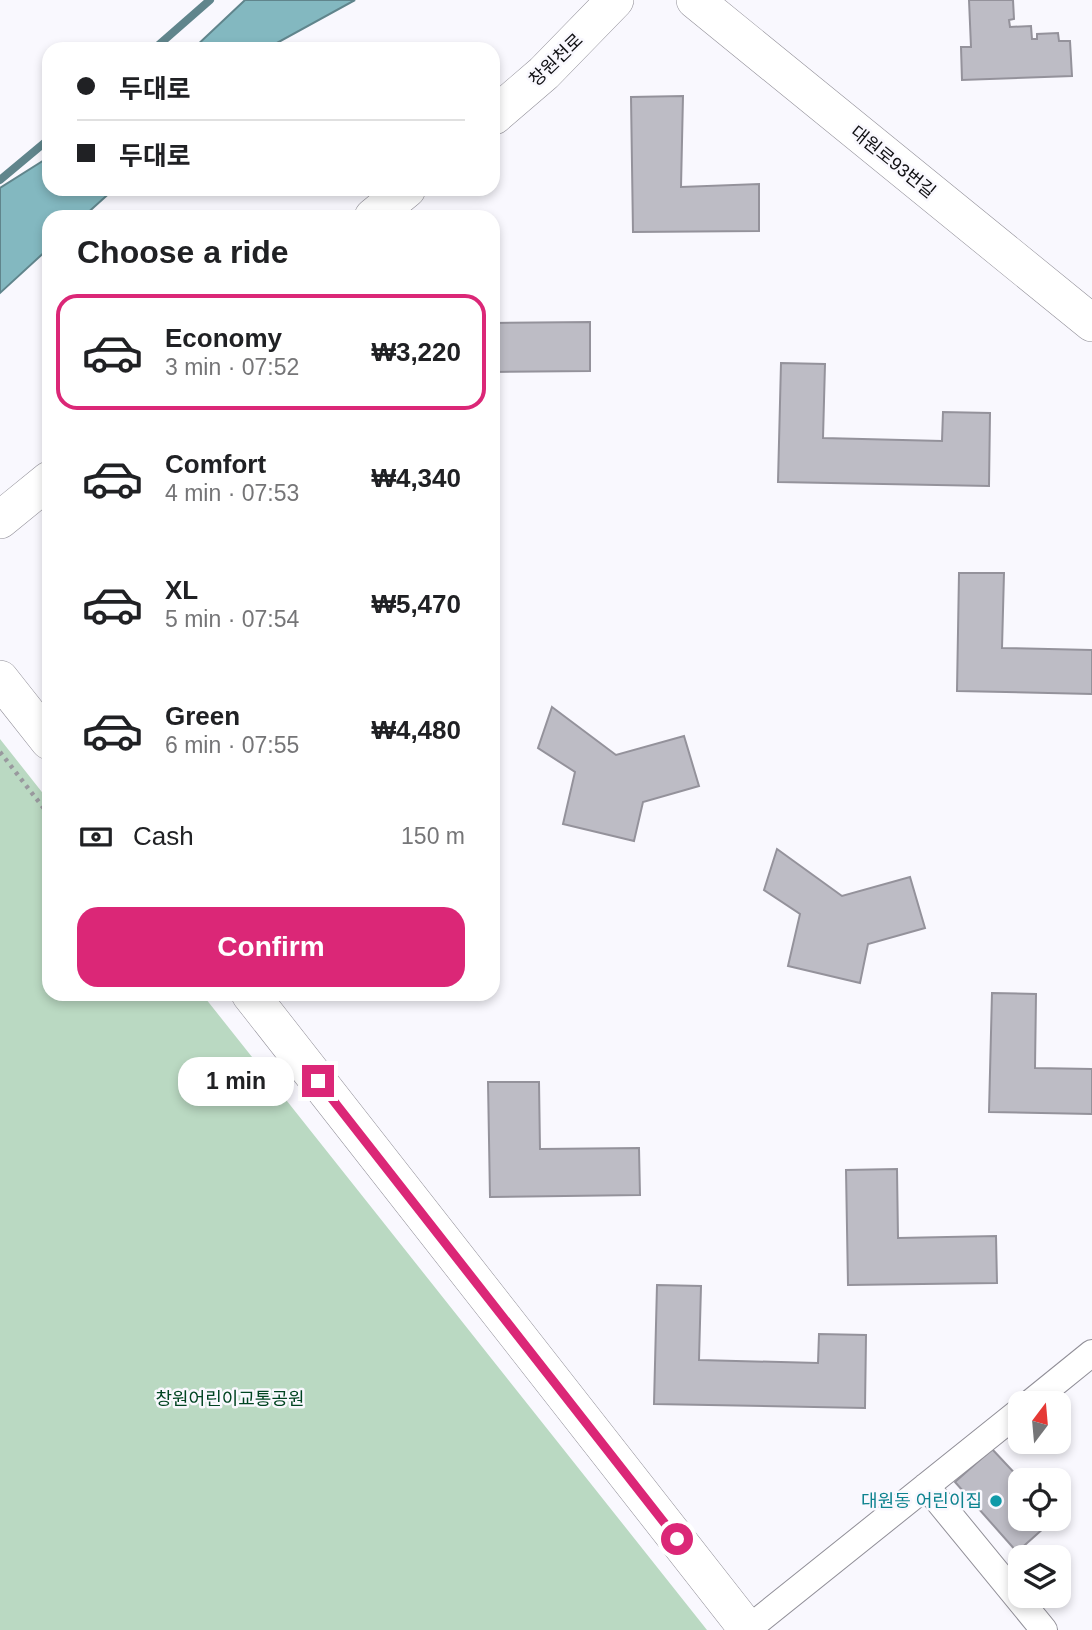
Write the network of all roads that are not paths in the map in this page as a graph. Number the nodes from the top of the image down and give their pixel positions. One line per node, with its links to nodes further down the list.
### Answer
1 (615, 0): 3 (street, 창원천로)
2 (695, 0): 6 (street, 대원로93번길)
3 (500, 111)
4 (398, 196): 5 (street)
5 (382, 210)
6 (1092, 323)
7 (42, 486): 8 (street)
8 (0, 520)
9 (0, 680): 10 (street)
10 (42, 732)
11 (255, 1001): 16 (street)
12 (1092, 1353): 13 (street)
13 (1045, 1391)
14 (1008, 1421): 15 (street)
15 (926, 1486): 16 (street); 17 (street)
16 (748, 1630)
17 (1044, 1630)

